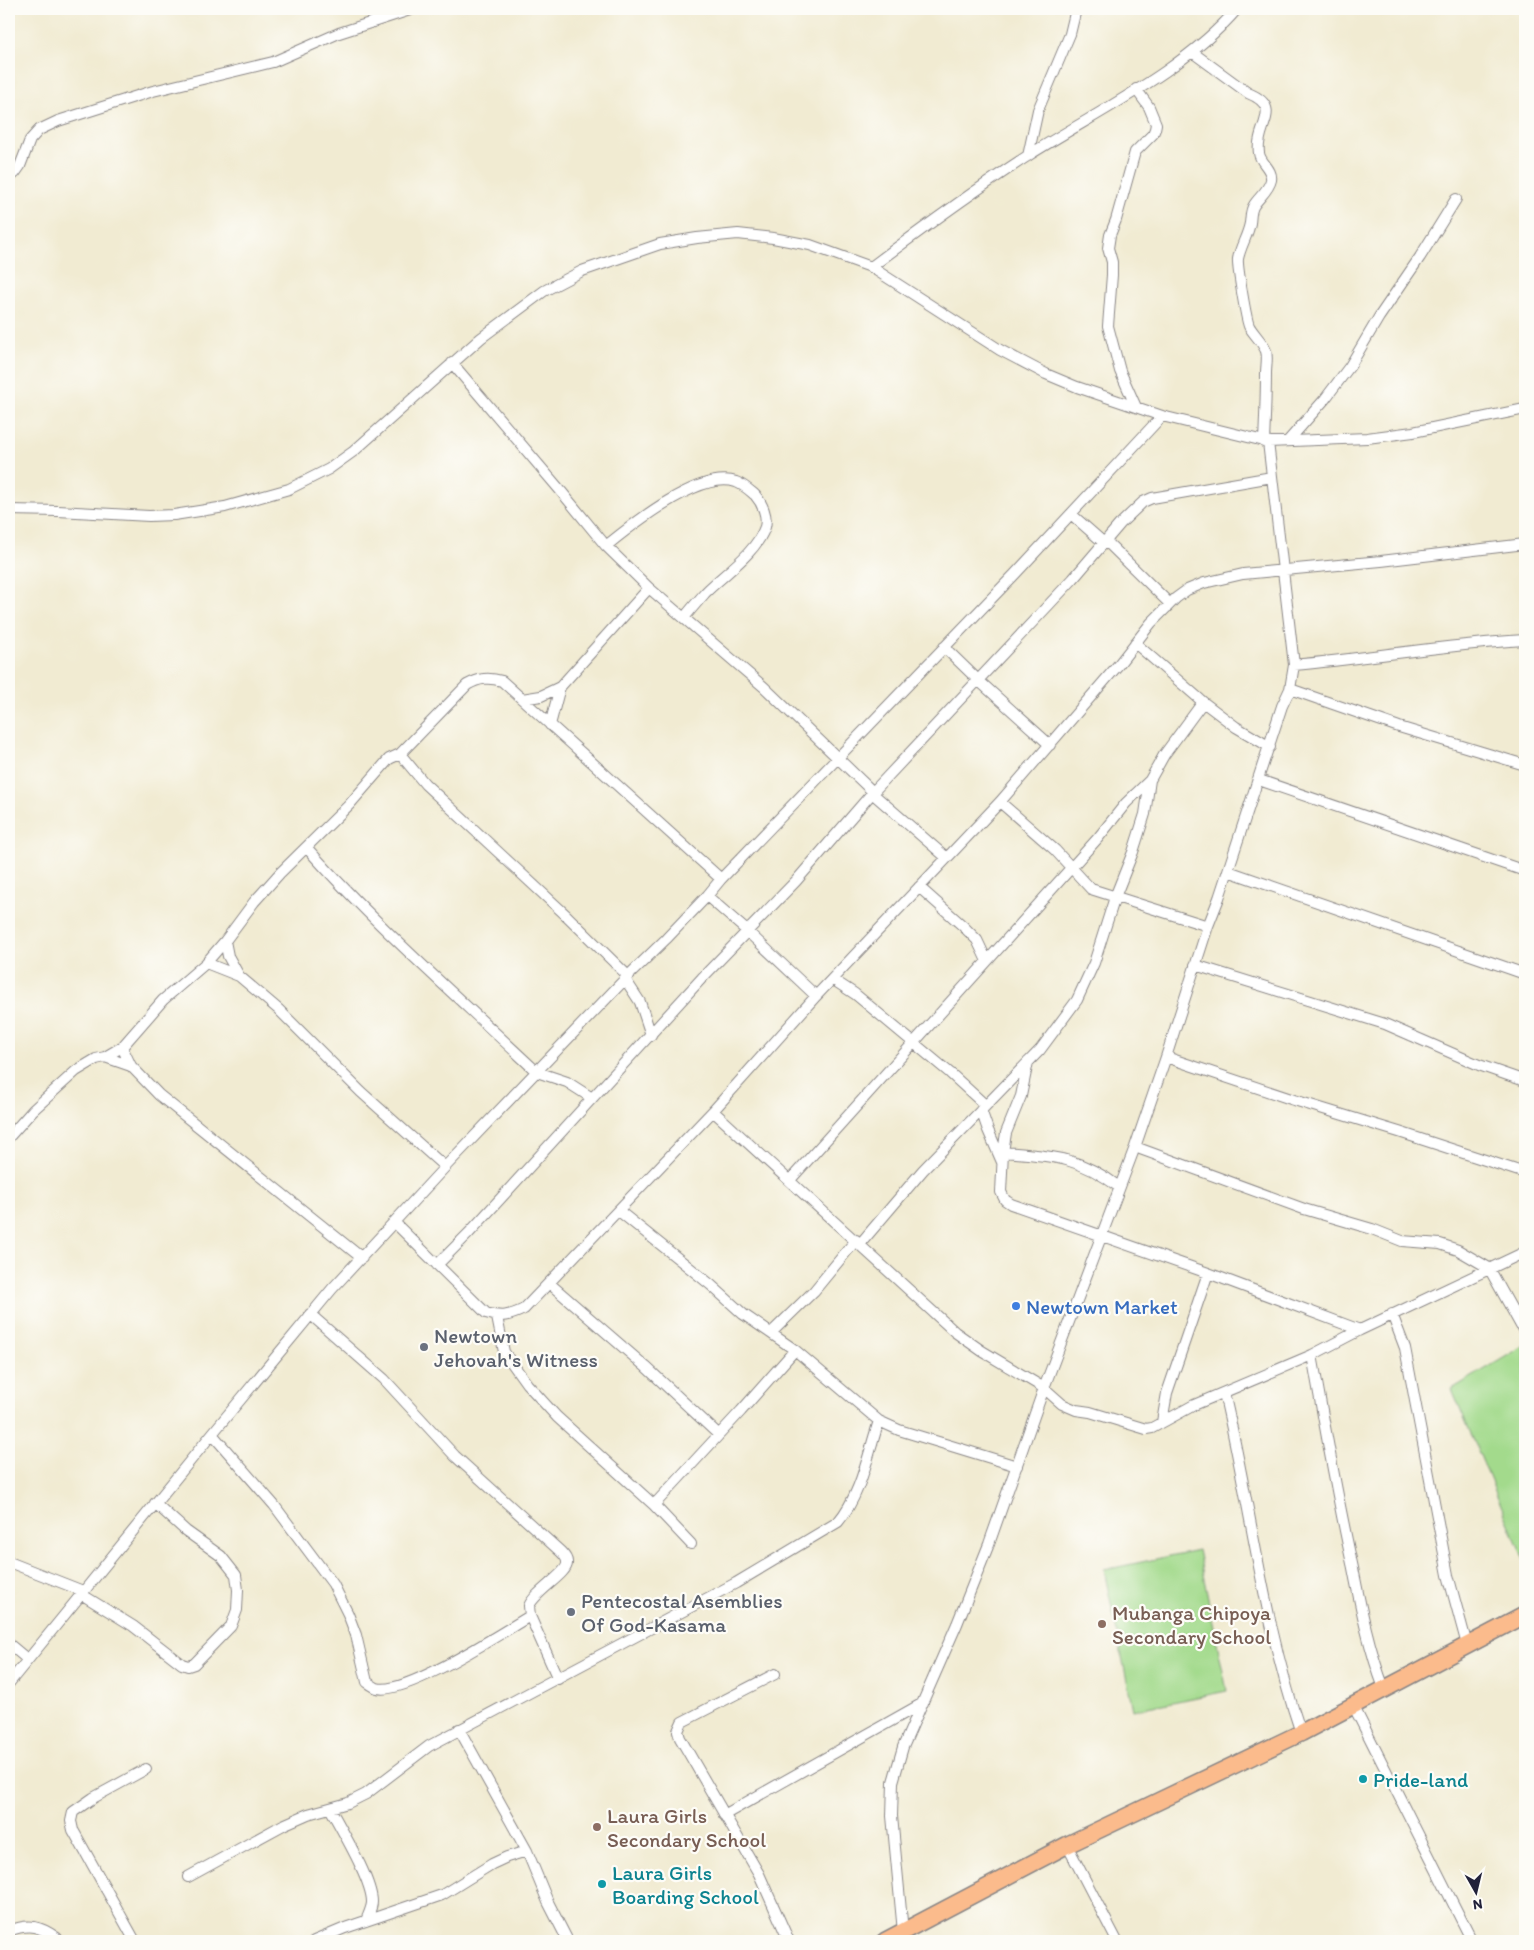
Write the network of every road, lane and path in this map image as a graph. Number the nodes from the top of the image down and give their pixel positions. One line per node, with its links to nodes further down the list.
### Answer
1 (413, 9): 7 (street)
2 (1076, 9): 6 (street)
3 (1237, 9): 4 (street)
4 (1192, 52): 5 (street); 15 (street)
5 (1136, 89): 6 (street); 11 (street)
6 (1028, 156): 9 (street)
7 (9, 178)
8 (1456, 199): 14 (street)
9 (871, 267): 10 (street); 11 (street)
10 (452, 363): 17 (street); 21 (street)
11 (1136, 407): 13 (street)
12 (1525, 409): 14 (street)
13 (1162, 416): 15 (street); 18 (street)
14 (1288, 441): 15 (street)
15 (1266, 442): 16 (street)
16 (1272, 478): 19 (street); 22 (street)
17 (9, 510)
18 (1071, 514): 19 (street); 28 (street)
19 (1105, 542): 24 (street); 30 (street)
20 (1525, 544): 22 (street)
21 (606, 546): 23 (street); 25 (street)
22 (1284, 571): 24 (street); 29 (street)
23 (649, 588): 25 (street); 31 (street)
24 (1169, 603): 27 (street)
25 (684, 618): 39 (street)
26 (1525, 640): 29 (street)
27 (1135, 643): 34 (street); 36 (street)
28 (944, 647): 30 (street); 39 (street)
29 (1294, 665): 32 (street)
30 (978, 680): 36 (street); 43 (street)
31 (560, 687): 33 (street); 35 (street)
32 (1290, 688): 37 (street); 40 (street)
33 (522, 699): 35 (street); 38 (street)
34 (1203, 702): 37 (street); 41 (street)
35 (550, 725): 50 (street)
36 (1050, 745): 44 (street)
37 (1270, 747): 42 (street)
38 (400, 754): 45 (street); 62 (street)
39 (837, 758): 43 (street); 50 (street)
40 (1525, 766)
41 (1150, 780): 47 (street); 53 (street)
42 (1259, 780): 48 (street); 49 (street)
43 (873, 793): 46 (street); 55 (street)
44 (1000, 802): 46 (street); 47 (street)
45 (307, 848): 56 (street); 72 (street)
46 (947, 858): 51 (street)
47 (1071, 867): 53 (street); 57 (street)
48 (1525, 871)
49 (1228, 872): 54 (street); 60 (street)
50 (721, 879): 52 (street)
51 (919, 888): 57 (street); 63 (street)
52 (707, 896): 55 (street); 62 (street)
53 (1115, 897): 54 (street); 70 (street)
54 (1208, 926): 59 (street)
55 (748, 931): 64 (street); 65 (street)
56 (225, 941): 58 (street); 61 (street)
57 (987, 962): 66 (street)
58 (206, 963): 61 (street); 67 (street)
59 (1194, 965): 69 (street); 73 (street)
60 (1525, 974)
61 (239, 976): 81 (street)
62 (626, 978): 65 (street); 72 (street)
63 (832, 979): 64 (street); 66 (street)
64 (816, 996): 76 (street)
65 (650, 1035): 74 (street)
66 (914, 1044): 75 (street); 83 (street)
67 (122, 1047): 68 (street); 71 (street)
68 (105, 1057): 71 (street); 77 (street)
69 (1166, 1057): 78 (street); 82 (street)
70 (1028, 1062): 75 (street); 79 (street)
71 (131, 1066): 90 (street)
72 (538, 1072): 74 (street); 81 (street)
73 (1525, 1081)
74 (592, 1098): 91 (street)
75 (983, 1108): 80 (street); 88 (street)
76 (713, 1111): 83 (street); 85 (street)
77 (9, 1137)
78 (1135, 1147): 84 (street); 92 (street)
79 (1004, 1152): 80 (street); 84 (street)
80 (1003, 1163): 87 (street)
81 (444, 1167): 86 (street)
82 (1525, 1173)
83 (790, 1180): 88 (street)
84 (1119, 1187): 87 (street)
85 (619, 1211): 94 (street); 99 (street)
86 (395, 1223): 90 (street); 91 (street)
87 (1102, 1237): 93 (street); 103 (street)
88 (858, 1242): 99 (street); 103 (street)
89 (1525, 1252): 92 (street)
90 (362, 1258): 95 (street)
91 (437, 1265): 97 (street)
92 (1489, 1268): 96 (street); 100 (street)
93 (1208, 1273): 98 (street); 106 (street)
94 (549, 1283): 97 (street); 108 (street)
95 (310, 1314): 107 (street); 116 (street)
96 (1392, 1314): 98 (street); 118 (street)
97 (497, 1317): 111 (street)
98 (1360, 1330): 102 (street)
99 (771, 1333): 101 (street)
100 (1525, 1333)
101 (795, 1350): 105 (street); 108 (street)
102 (1312, 1355): 104 (street); 123 (street)
103 (1044, 1388): 106 (street); 109 (street)
104 (1224, 1393): 106 (street); 127 (street)
105 (879, 1421): 109 (street); 121 (street)
106 (1162, 1422)
107 (212, 1434): 110 (street); 116 (street)
108 (719, 1435): 111 (street)
109 (1017, 1466): 124 (street)
110 (155, 1504): 114 (street); 114 (street)
111 (654, 1505): 112 (street)
112 (691, 1544)
113 (9, 1562): 114 (street)
114 (82, 1592): 119 (street)
115 (1525, 1615): 118 (main road)
116 (530, 1616): 121 (street)
117 (9, 1644): 119 (street)
118 (1467, 1645): 123 (main road)
119 (27, 1660): 122 (street)
120 (775, 1674): 130 (street)
121 (558, 1679): 126 (street)
122 (9, 1683)
123 (1384, 1688): 125 (main road)
124 (924, 1703): 130 (street); 136 (street)
125 (1354, 1705): 127 (main road); 144 (street)
126 (459, 1729): 129 (street); 132 (street)
127 (1300, 1733): 131 (main road)
128 (146, 1769): 138 (street)
129 (330, 1808): 133 (street); 134 (street)
130 (724, 1815): 141 (street)
131 (1067, 1845): 136 (main road); 143 (street)
132 (527, 1851): 134 (street); 140 (street)
133 (188, 1877)
134 (366, 1921): 139 (street)
135 (9, 1931): 137 (street)
136 (903, 1932): 142 (main road)
137 (58, 1938)
138 (135, 1941)
139 (314, 1941)
140 (568, 1941)
141 (789, 1941)
142 (885, 1941)
143 (1117, 1941)
144 (1472, 1941)

